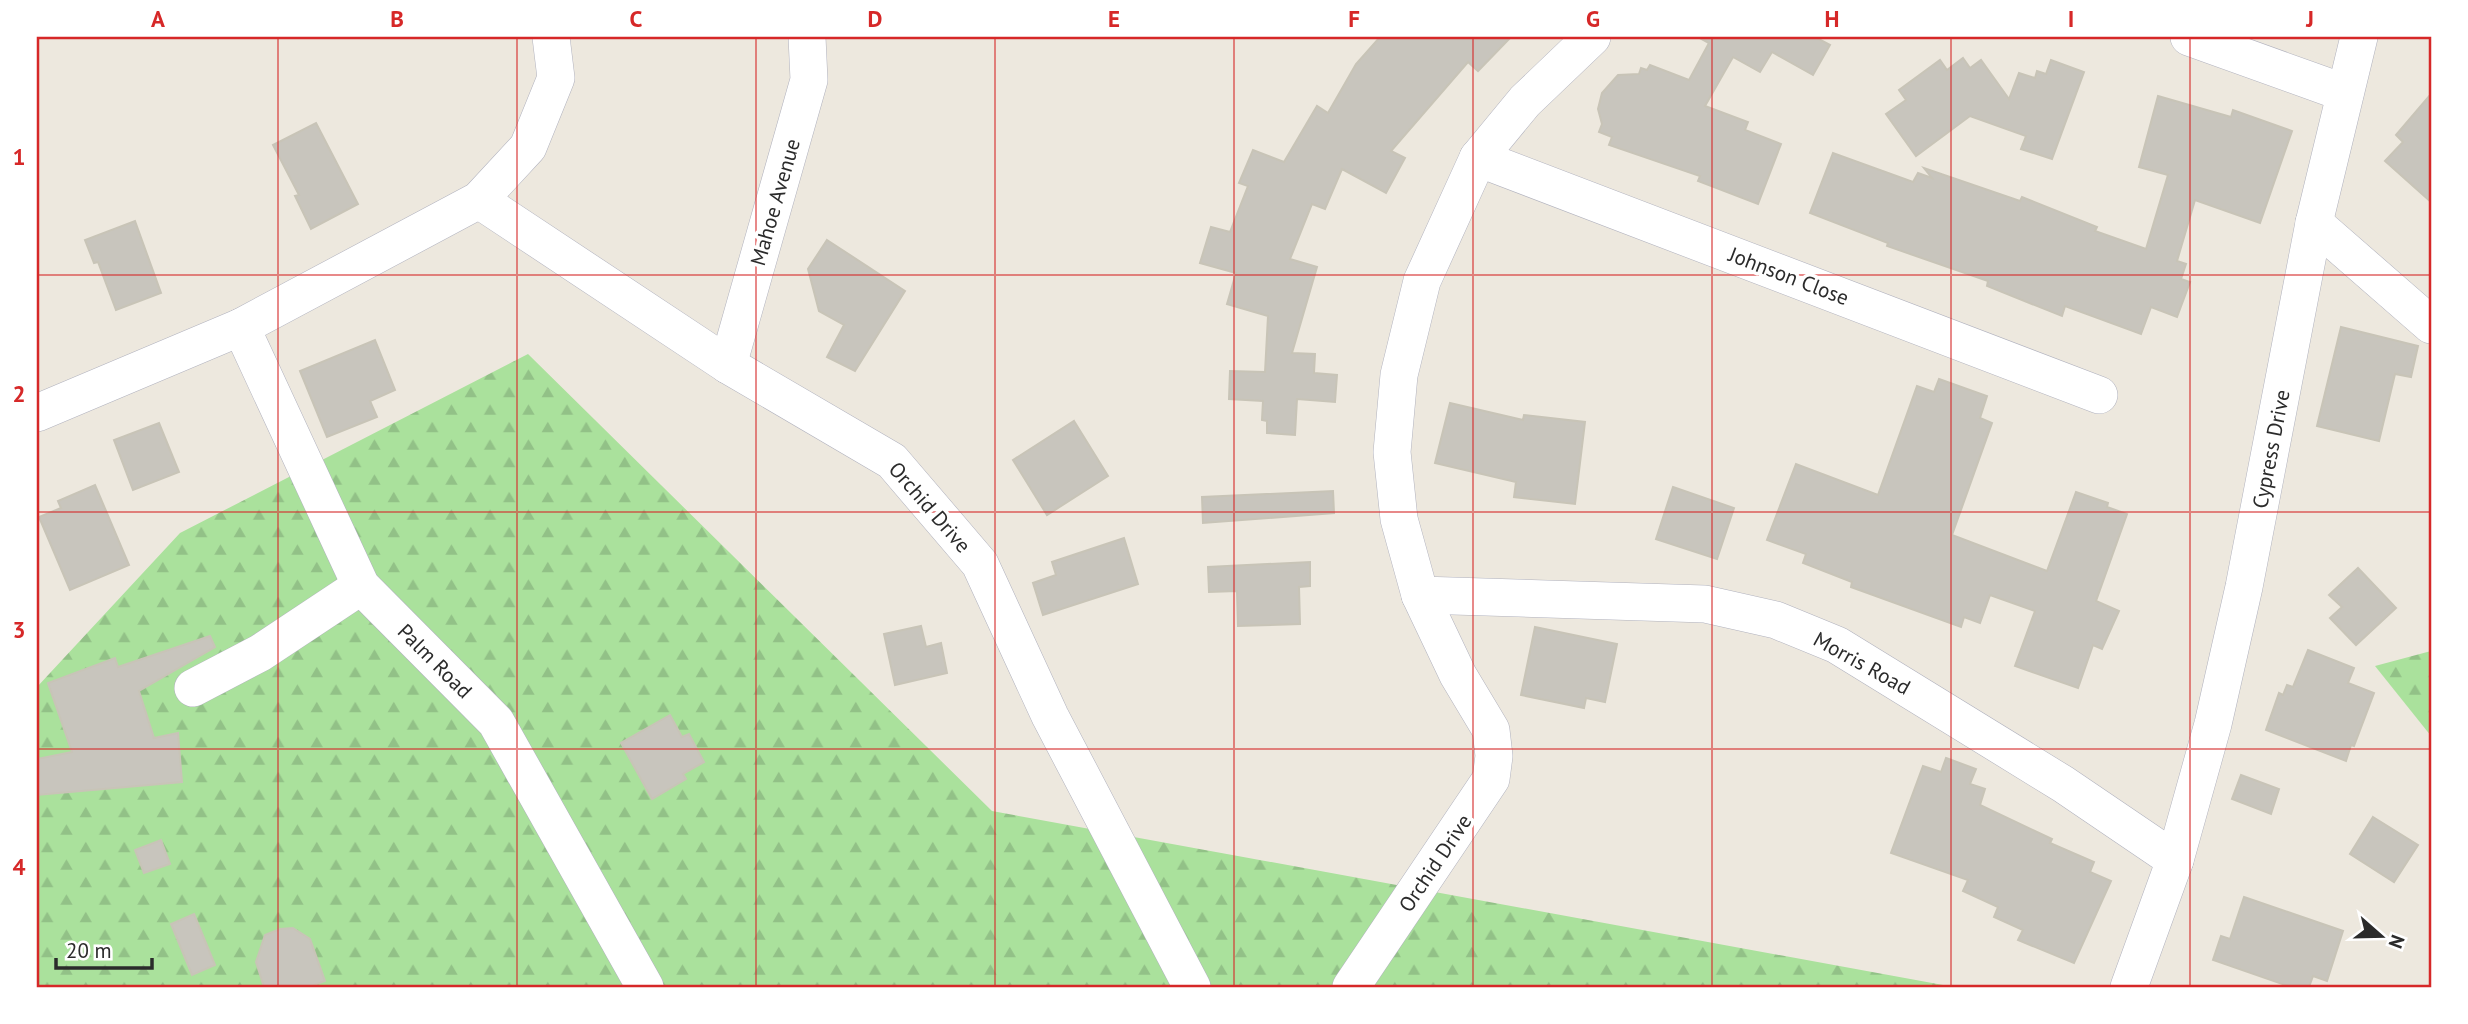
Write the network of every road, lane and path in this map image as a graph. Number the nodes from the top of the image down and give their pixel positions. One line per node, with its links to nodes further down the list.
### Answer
1 (551, 37): 8 (street)
2 (807, 37): 12 (street, Mahoe Avenue)
3 (1592, 37): 7 (street)
4 (2189, 37): 6 (street)
5 (2359, 37): 6 (street, Cypress Drive)
6 (2346, 93): 9 (street, Cypress Drive)
7 (1478, 158): 13 (street, Johnson Close); 16 (street)
8 (479, 200): 11 (street); 12 (street, Orchid Drive)
9 (2314, 223): 10 (street); 18 (street, Cypress Drive)
10 (2431, 325)
11 (241, 327): 14 (street); 15 (street, Palm Road)
12 (728, 365): 20 (street, Orchid Drive)
13 (2099, 395)
14 (37, 414)
15 (362, 586): 17 (street); 19 (street, Palm Road)
16 (1420, 595): 18 (street, Morris Road); 21 (street, Orchid Drive)
17 (193, 688)
18 (2175, 860): 22 (street, Cypress Drive)
19 (645, 987)
20 (1192, 987)
21 (1350, 987)
22 (2129, 987)

